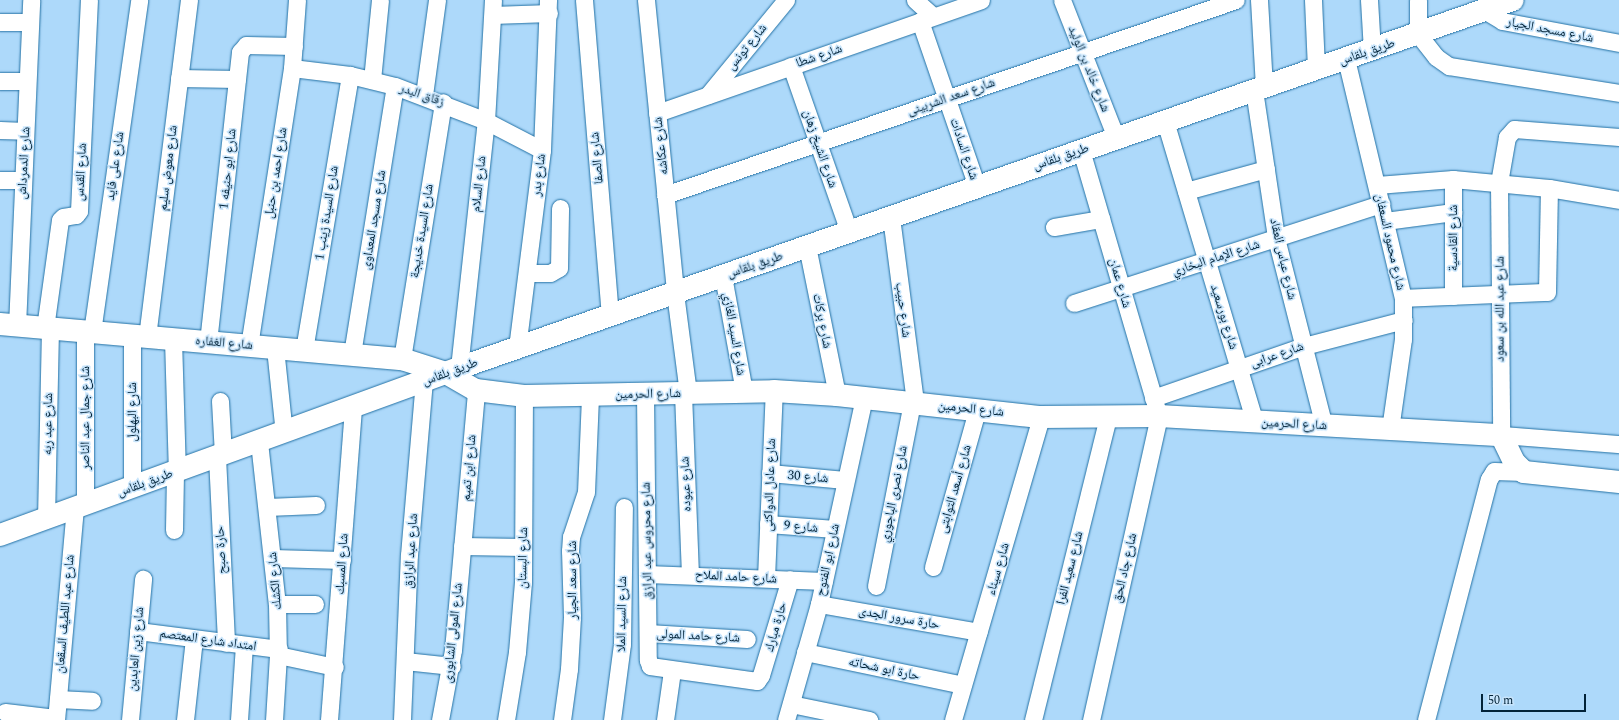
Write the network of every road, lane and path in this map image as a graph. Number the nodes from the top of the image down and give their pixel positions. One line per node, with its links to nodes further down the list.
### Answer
1 (31, 0): 25 (street, شارع الدمرداش)
2 (89, 0): 91 (street, شارع القدس)
3 (139, 0): 92 (street, شارع على فايد)
4 (189, 0): 36 (street, شارع معوض سليم)
5 (297, 0): 28 (street, شارع احمد بن حنبل)
6 (380, 0): 38 (street)
7 (437, 0): 45 (street)
8 (584, 0): 88 (street, شارع الصفا)
9 (646, 0): 48 (street, شارع عكاشه)
10 (786, 0): 44 (street, شارع تونس)
11 (915, 0): 23 (street, شارع السادات)
12 (980, 0): 23 (street, شارع شطا)
13 (1062, 0): 30 (street, شارع خالد بن الوليد)
14 (1236, 0): 30 (street, شارع سعد الشربينى)
15 (1259, 0): 42 (street, شارع عباس العقاد)
16 (1313, 0): 34 (street)
17 (1369, 0): 29 (street)
18 (1418, 0): 26 (street)
19 (1512, 0): 22 (street, طريق بلقاس)
20 (548, 6): 21 (street); 56 (street, شارع بدر)
21 (493, 8): 49 (street, شارع السلام)
22 (1474, 9): 26 (street, طريق بلقاس); 27 (street, شارع مسجد الجيار)
23 (926, 19): 32 (street, شارع شطا); 46 (street, شارع السادات)
24 (0, 22): 25 (street)
25 (30, 22): 40 (street, شارع الدمرداش)
26 (1418, 34): 29 (street, طريق بلقاس); 43 (street)
27 (1619, 43)
28 (294, 46): 33 (street, شارع احمد بن حنبل); 37 (street, شارع ابو حنيفه 1)
29 (1372, 50): 31 (street, طريق بلقاس)
30 (1082, 52): 46 (street, شارع سعد الشربينى); 54 (street, شارع خالد بن الوليد)
31 (1346, 59): 34 (street, طريق بلقاس); 63 (street, شارع محمود السعفان)
32 (791, 66): 44 (street, شارع شطا); 55 (street, شارع الشيخ زهان)
33 (292, 68): 35 (street, زقاق البدر); 96 (street, شارع احمد بن حنبل)
34 (1316, 69): 42 (street, طريق بلقاس)
35 (350, 75): 38 (street, زقاق البدر); 100 (street, شارع السيدة زينب 1)
36 (179, 78): 37 (street); 93 (street, شارع معوض سليم)
37 (238, 79): 95 (street, شارع ابو حنيفه 1)
38 (372, 80): 41 (street, زقاق البدر)
39 (0, 81): 40 (street)
40 (27, 81): 52 (street, شارع الدمرداش)
41 (395, 86): 45 (street, زقاق البدر); 101 (street, شارع مسجد المعداوى)
42 (1259, 88): 50 (street, طريق بلقاس); 58 (street, شارع عباس العقاد)
43 (1619, 92)
44 (708, 95): 48 (street, شارع شطا)
45 (424, 96): 47 (street, زقاق البدر)
46 (946, 98): 55 (street, شارع سعد الشربينى); 64 (street, شارع السادات)
47 (443, 102): 49 (street, زقاق البدر); 102 (street, شارع السيدة خديجة)
48 (657, 113): 67 (street, شارع عكاشه)
49 (486, 121): 56 (street, زقاق البدر); 104 (street, شارع السلام)
50 (1166, 121): 54 (street, طريق بلقاس); 66 (street, شارع بورسعيد)
51 (0, 130): 52 (street)
52 (25, 131): 61 (street, شارع الدمرداش)
53 (1619, 137): 62 (street, شارع عبد الله بن سعود)
54 (1116, 138): 57 (street, طريق بلقاس)
55 (818, 142): 67 (street, شارع سعد الشربينى); 76 (street, شارع الشيخ زهان)
56 (542, 150): 80 (street, شارع بدر)
57 (1081, 150): 64 (street, طريق بلقاس); 73 (street, شارع عمان)
58 (1266, 169): 66 (street); 77 (street, شارع عباس العقاد)
59 (1453, 179): 62 (street); 63 (street); 71 (street, شارع القادسية)
60 (0, 180): 61 (street)
61 (23, 180): 90 (street, شارع الدمرداش)
62 (1499, 183): 65 (street); 84 (street, شارع عبد الله بن سعود)
63 (1377, 185): 69 (street, شارع محمود السعفان)
64 (977, 187): 72 (street, طريق بلقاس)
65 (1549, 188): 68 (street); 84 (street)
66 (1186, 191): 79 (street, شارع بورسعيد)
67 (666, 195): 83 (street, شارع عكاشه)
68 (1619, 200)
69 (1382, 204): 74 (street, شارع محمود السعفان); 77 (street, شارع الإمام البخاري)
70 (560, 208): 80 (street)
71 (1453, 212): 74 (street); 85 (street, شارع القادسية)
72 (890, 217): 76 (street, طريق بلقاس); 116 (street, شارع حبيب)
73 (1101, 219): 75 (street); 82 (street, شارع عمان)
74 (1385, 221): 86 (street, شارع محمود السعفان)
75 (1054, 227)
76 (849, 232): 78 (street, طريق بلقاس)
77 (1276, 238): 79 (street, شارع الإمام البخاري); 97 (street, شارع عباس العقاد)
78 (807, 246): 81 (street, طريق بلقاس); 112 (street, شارع بركات)
79 (1207, 260): 82 (street, شارع الإمام البخاري); 103 (street, شارع بورسعيد)
80 (527, 273): 99 (street, شارع بدر)
81 (723, 276): 83 (street, طريق بلقاس); 108 (street, شارع السيد الغازي)
82 (1121, 288): 87 (street, شارع الإمام البخاري); 117 (street, شارع عمان)
83 (675, 293): 88 (street, طريق بلقاس); 109 (street, شارع عبوده)
84 (1500, 295): 85 (street); 126 (street, شارع عبد الله بن سعود)
85 (1452, 296): 86 (street)
86 (1403, 298): 89 (street, شارع محمود السعفان)
87 (1074, 303)
88 (610, 316): 99 (street, طريق بلقاس)
89 (1404, 320): 97 (street, شارع عرابى); 124 (street, شارع محمود السعفان)
90 (8, 325): 91 (street, شارع الغفاره)
91 (47, 329): 92 (street, شارع الغفاره); 140 (street, شارع عبد ربه)
92 (88, 332): 93 (street, شارع الغفاره); 137 (street, شارع جمال عبد الناصر)
93 (139, 336): 94 (street, شارع الغفاره); 135 (street, شارع البهلول)
94 (173, 339): 95 (street, شارع الغفاره); 130 (street)
95 (208, 342): 96 (street, شارع الغفاره)
96 (249, 346): 98 (street, شارع الغفاره)
97 (1304, 346): 103 (street, شارع عرابى); 123 (street, شارع عباس العقاد)
98 (274, 348): 100 (street, شارع الغفاره); 125 (street)
99 (517, 348): 104 (street, طريق بلقاس)
100 (304, 350): 101 (street, شارع الغفاره)
101 (352, 354): 102 (street, شارع الغفاره)
102 (402, 359): 104 (street, شارع الغفاره)
103 (1239, 368): 117 (street, شارع عرابى); 122 (street, شارع بورسعيد)
104 (452, 371): 105 (street, طريق بلقاس); 106 (street, شارع الحرمين)
105 (424, 381): 118 (street, طريق بلقاس); 169 (street, شارع عبد الرازق)
106 (476, 390): 113 (street, شارع الحرمين); 145 (street, شارع ابن تميم)
107 (774, 391): 108 (street, شارع الحرمين); 112 (street, شارع الحرمين); 132 (street, شارع عادل الدواكنى)
108 (744, 392): 109 (street, شارع الحرمين)
109 (686, 393): 111 (street, شارع الحرمين); 151 (street, شارع عبوده)
110 (590, 394): 111 (street, شارع الحرمين); 113 (street, شارع الحرمين); 188 (street, شارع سعد الجيار)
111 (645, 394): 150 (street, شارع محروس عبد الرازق)
112 (837, 395): 114 (street, شارع الحرمين)
113 (524, 396): 146 (street, شارع البستان)
114 (864, 398): 116 (street, شارع الحرمين); 133 (street, شارع ابو الفتوح)
115 (220, 401): 129 (street, حارة صبح)
116 (913, 403): 119 (street, شارع الحرمين); 156 (street, شارع نصرى الباجوري)
117 (1156, 407): 121 (street, شارع الحرمين); 122 (street, شارع الحرمين); 195 (street, شارع جاد الحق)
118 (353, 408): 125 (street, طريق بلقاس); 148 (street, شارع المسبك)
119 (977, 410): 120 (street, شارع الحرمين); 149 (street, شارع أسعد التوابتى)
120 (1042, 417): 121 (street, شارع الحرمين); 161 (street, شارع سيناء)
121 (1108, 417): 194 (street, شارع سعيد الفرا)
122 (1255, 422): 123 (street, شارع الحرمين)
123 (1324, 426): 124 (street, شارع الحرمين)
124 (1390, 429): 126 (street, شارع الحرمين)
125 (284, 433): 127 (street, طريق بلقاس)
126 (1501, 434): 128 (street); 131 (street)
127 (259, 442): 129 (street, طريق بلقاس); 138 (street, شارع الكشك)
128 (1619, 444)
129 (220, 456): 130 (street, طريق بلقاس); 165 (street, حارة صبح)
130 (176, 472): 135 (street, طريق بلقاس); 143 (street)
131 (1524, 472): 134 (street); 196 (street)
132 (770, 473): 133 (street, شارع 30); 141 (street, شارع عادل الدواكنى)
133 (845, 480): 142 (street, شارع ابو الفتوح)
134 (1619, 482)
135 (132, 488): 137 (street, طريق بلقاس)
136 (316, 505): 138 (street)
137 (80, 507): 140 (street, طريق بلقاس); 175 (street, شارع عبد اللطيف السقعان)
138 (267, 507): 147 (street, شارع الكشك)
139 (624, 507): 189 (street, شارع السيد الملا)
140 (46, 519): 144 (street, طريق بلقاس)
141 (768, 524): 142 (street, شارع 9); 153 (street, شارع عادل الدواكنى)
142 (835, 529): 155 (street, شارع ابو الفتوح)
143 (174, 530)
144 (0, 536)
145 (462, 546): 146 (street); 170 (street, شارع المولى الشابورى)
146 (524, 547): 187 (street, شارع البستان)
147 (273, 558): 148 (street); 157 (street, شارع الكشك)
148 (342, 560): 171 (street, شارع المسبك)
149 (933, 567)
150 (647, 574): 151 (street, شارع حامد الملاح); 162 (street, شارع محروس عبد الرازق)
151 (690, 574): 153 (street, شارع حامد الملاح)
152 (143, 578): 160 (street, شارع زين العابدين)
153 (766, 578): 154 (street, شارع حامد الملاح)
154 (790, 579): 155 (street, شارع حامد الملاح); 173 (street, حارة مبارك)
155 (824, 581): 159 (street, شارع ابو الفتوح)
156 (876, 586)
157 (277, 604): 158 (street); 167 (street, شارع الكشك)
158 (315, 604)
159 (819, 604): 161 (street, حارة سرور الجدى); 168 (street, شارع ابو الفتوح)
160 (138, 631): 163 (street, امتداد شارع المعتصم); 180 (street, شارع زين العابدين)
161 (979, 632): 174 (street, شارع سيناء)
162 (648, 633): 164 (street, شارع حامد المولى); 172 (street, شارع محروس عبد الرازق)
163 (194, 638): 165 (street, امتداد شارع المعتصم); 181 (street)
164 (747, 639)
165 (226, 642): 166 (street, امتداد شارع المعتصم)
166 (244, 645): 167 (street, امتداد شارع المعتصم); 182 (street)
167 (278, 652): 171 (street, امتداد شارع المعتصم); 183 (street, شارع الكشك)
168 (805, 652): 174 (street, حارة ابو شحاته); 177 (street, شارع ابو الفتوح)
169 (405, 661): 170 (street); 185 (street, شارع عبد الرازق)
170 (452, 666): 186 (street, شارع المولى الشابورى)
171 (334, 667): 184 (street, شارع المسبك)
172 (672, 671): 173 (street, شارع محروس عبد الرازق); 190 (street)
173 (761, 675)
174 (963, 685): 193 (street, شارع سيناء)
175 (58, 699): 176 (street); 179 (street, شارع عبد اللطيف السقعان)
176 (92, 701)
177 (791, 704): 191 (street, شارع ابو الفتوح); 192 (street)
178 (5, 712): 179 (street)
179 (56, 719)
180 (130, 720)
181 (185, 720)
182 (240, 720)
183 (274, 720)
184 (329, 720)
185 (402, 720)
186 (440, 720)
187 (506, 720)
188 (562, 720)
189 (612, 720)
190 (665, 720)
191 (786, 720)
192 (869, 720)
193 (953, 720)
194 (1033, 720)
195 (1091, 720)
196 (1426, 720)

